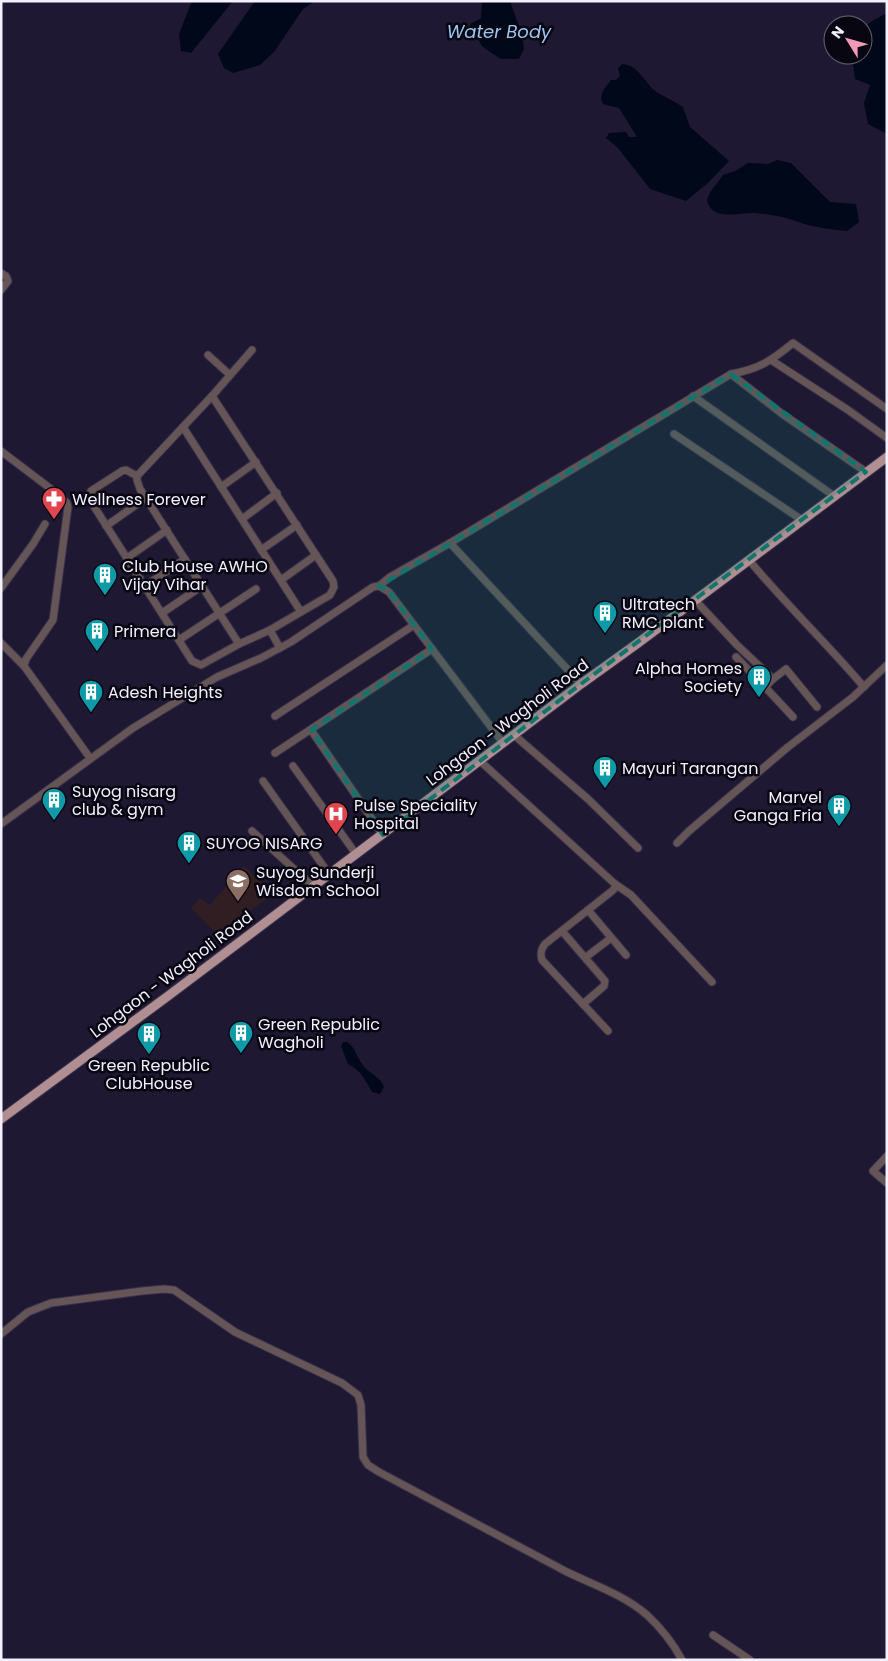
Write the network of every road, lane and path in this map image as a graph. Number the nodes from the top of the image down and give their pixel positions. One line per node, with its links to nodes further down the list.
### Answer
1 (1, 273): 2 (street)
2 (1, 290)
3 (252, 350): 7 (street)
4 (208, 355): 7 (street)
5 (771, 360): 6 (street); 10 (street); 13 (street)
6 (731, 374): 9 (street); 17 (street)
7 (230, 375): 8 (street)
8 (212, 396): 11 (street); 16 (street)
9 (693, 396): 21 (street); 29 (street)
10 (887, 409)
11 (183, 427): 18 (street); 19 (street)
12 (674, 434): 24 (street)
13 (887, 438)
14 (1, 451): 54 (street)
15 (887, 457): 17 (main road, Lohgaon - Wagholi Road)
16 (256, 462): 19 (street); 20 (street)
17 (866, 472): 21 (main road, Lohgaon - Wagholi Road)
18 (137, 476): 22 (street); 27 (street)
19 (221, 487): 23 (street)
20 (277, 493): 23 (street); 26 (street)
21 (834, 496): 24 (main road, Lohgaon - Wagholi Road)
22 (146, 498): 27 (street); 28 (street)
23 (242, 519): 30 (street)
24 (802, 520): 34 (main road, Lohgaon - Wagholi Road)
25 (45, 524): 39 (street)
26 (296, 525): 30 (street); 31 (street)
27 (106, 526): 32 (street)
28 (167, 530): 32 (street); 33 (street)
29 (450, 543): 38 (street); 56 (street)
30 (261, 550): 35 (street)
31 (316, 555): 35 (street); 42 (street)
32 (127, 558): 36 (street)
33 (185, 559): 36 (street); 37 (street)
34 (749, 560): 41 (main road, Lohgaon - Wagholi Road); 58 (street)
35 (281, 580): 42 (street)
36 (144, 586): 43 (street)
37 (202, 586): 43 (street); 44 (street)
38 (379, 586): 45 (street); 50 (street)
39 (1, 588)
40 (256, 589): 44 (street)
41 (695, 600): 55 (street); 56 (main road, Lohgaon - Wagholi Road)
42 (301, 612): 46 (street)
43 (162, 613): 47 (street)
44 (219, 613): 47 (street); 49 (street)
45 (414, 625): 51 (street); 60 (street)
46 (270, 630): 49 (street); 50 (street)
47 (179, 640): 49 (street)
48 (1, 643): 54 (street)
49 (239, 644)
50 (280, 648): 66 (street)
51 (432, 649): 62 (street); 64 (street)
52 (736, 657): 57 (street)
53 (887, 665): 58 (street)
54 (24, 666): 66 (street)
55 (773, 680): 57 (street); 59 (street)
56 (581, 684): 63 (main road, Lohgaon - Wagholi Road)
57 (765, 687): 61 (street)
58 (864, 687): 73 (street)
59 (817, 707)
60 (275, 716)
61 (793, 717)
62 (310, 730): 65 (street); 72 (street)
63 (514, 735): 64 (main road, Lohgaon - Wagholi Road); 74 (street)
64 (503, 743): 67 (main road, Lohgaon - Wagholi Road)
65 (275, 753)
66 (90, 758): 70 (street)
67 (480, 761): 72 (main road, Lohgaon - Wagholi Road); 77 (street)
68 (292, 766): 75 (street)
69 (263, 781): 76 (street)
70 (1, 824)
71 (252, 831): 78 (street)
72 (383, 835): 75 (main road, Lohgaon - Wagholi Road)
73 (677, 843)
74 (638, 848)
75 (356, 854): 76 (main road, Lohgaon - Wagholi Road)
76 (329, 874): 78 (main road, Lohgaon - Wagholi Road)
77 (615, 884): 79 (street); 84 (street)
78 (314, 886): 87 (main road, Lohgaon - Wagholi Road)
79 (588, 910): 80 (street); 81 (street)
80 (562, 931): 83 (street); 85 (street)
81 (612, 938): 82 (street); 83 (street)
82 (626, 955)
83 (586, 958): 85 (street)
84 (712, 982)
85 (584, 1004): 86 (street)
86 (608, 1031)
87 (1, 1119)
88 (887, 1156): 89 (street)
89 (887, 1183)
90 (1, 1334): 92 (street)
91 (713, 1635): 93 (street)
92 (682, 1660)
93 (750, 1660)

